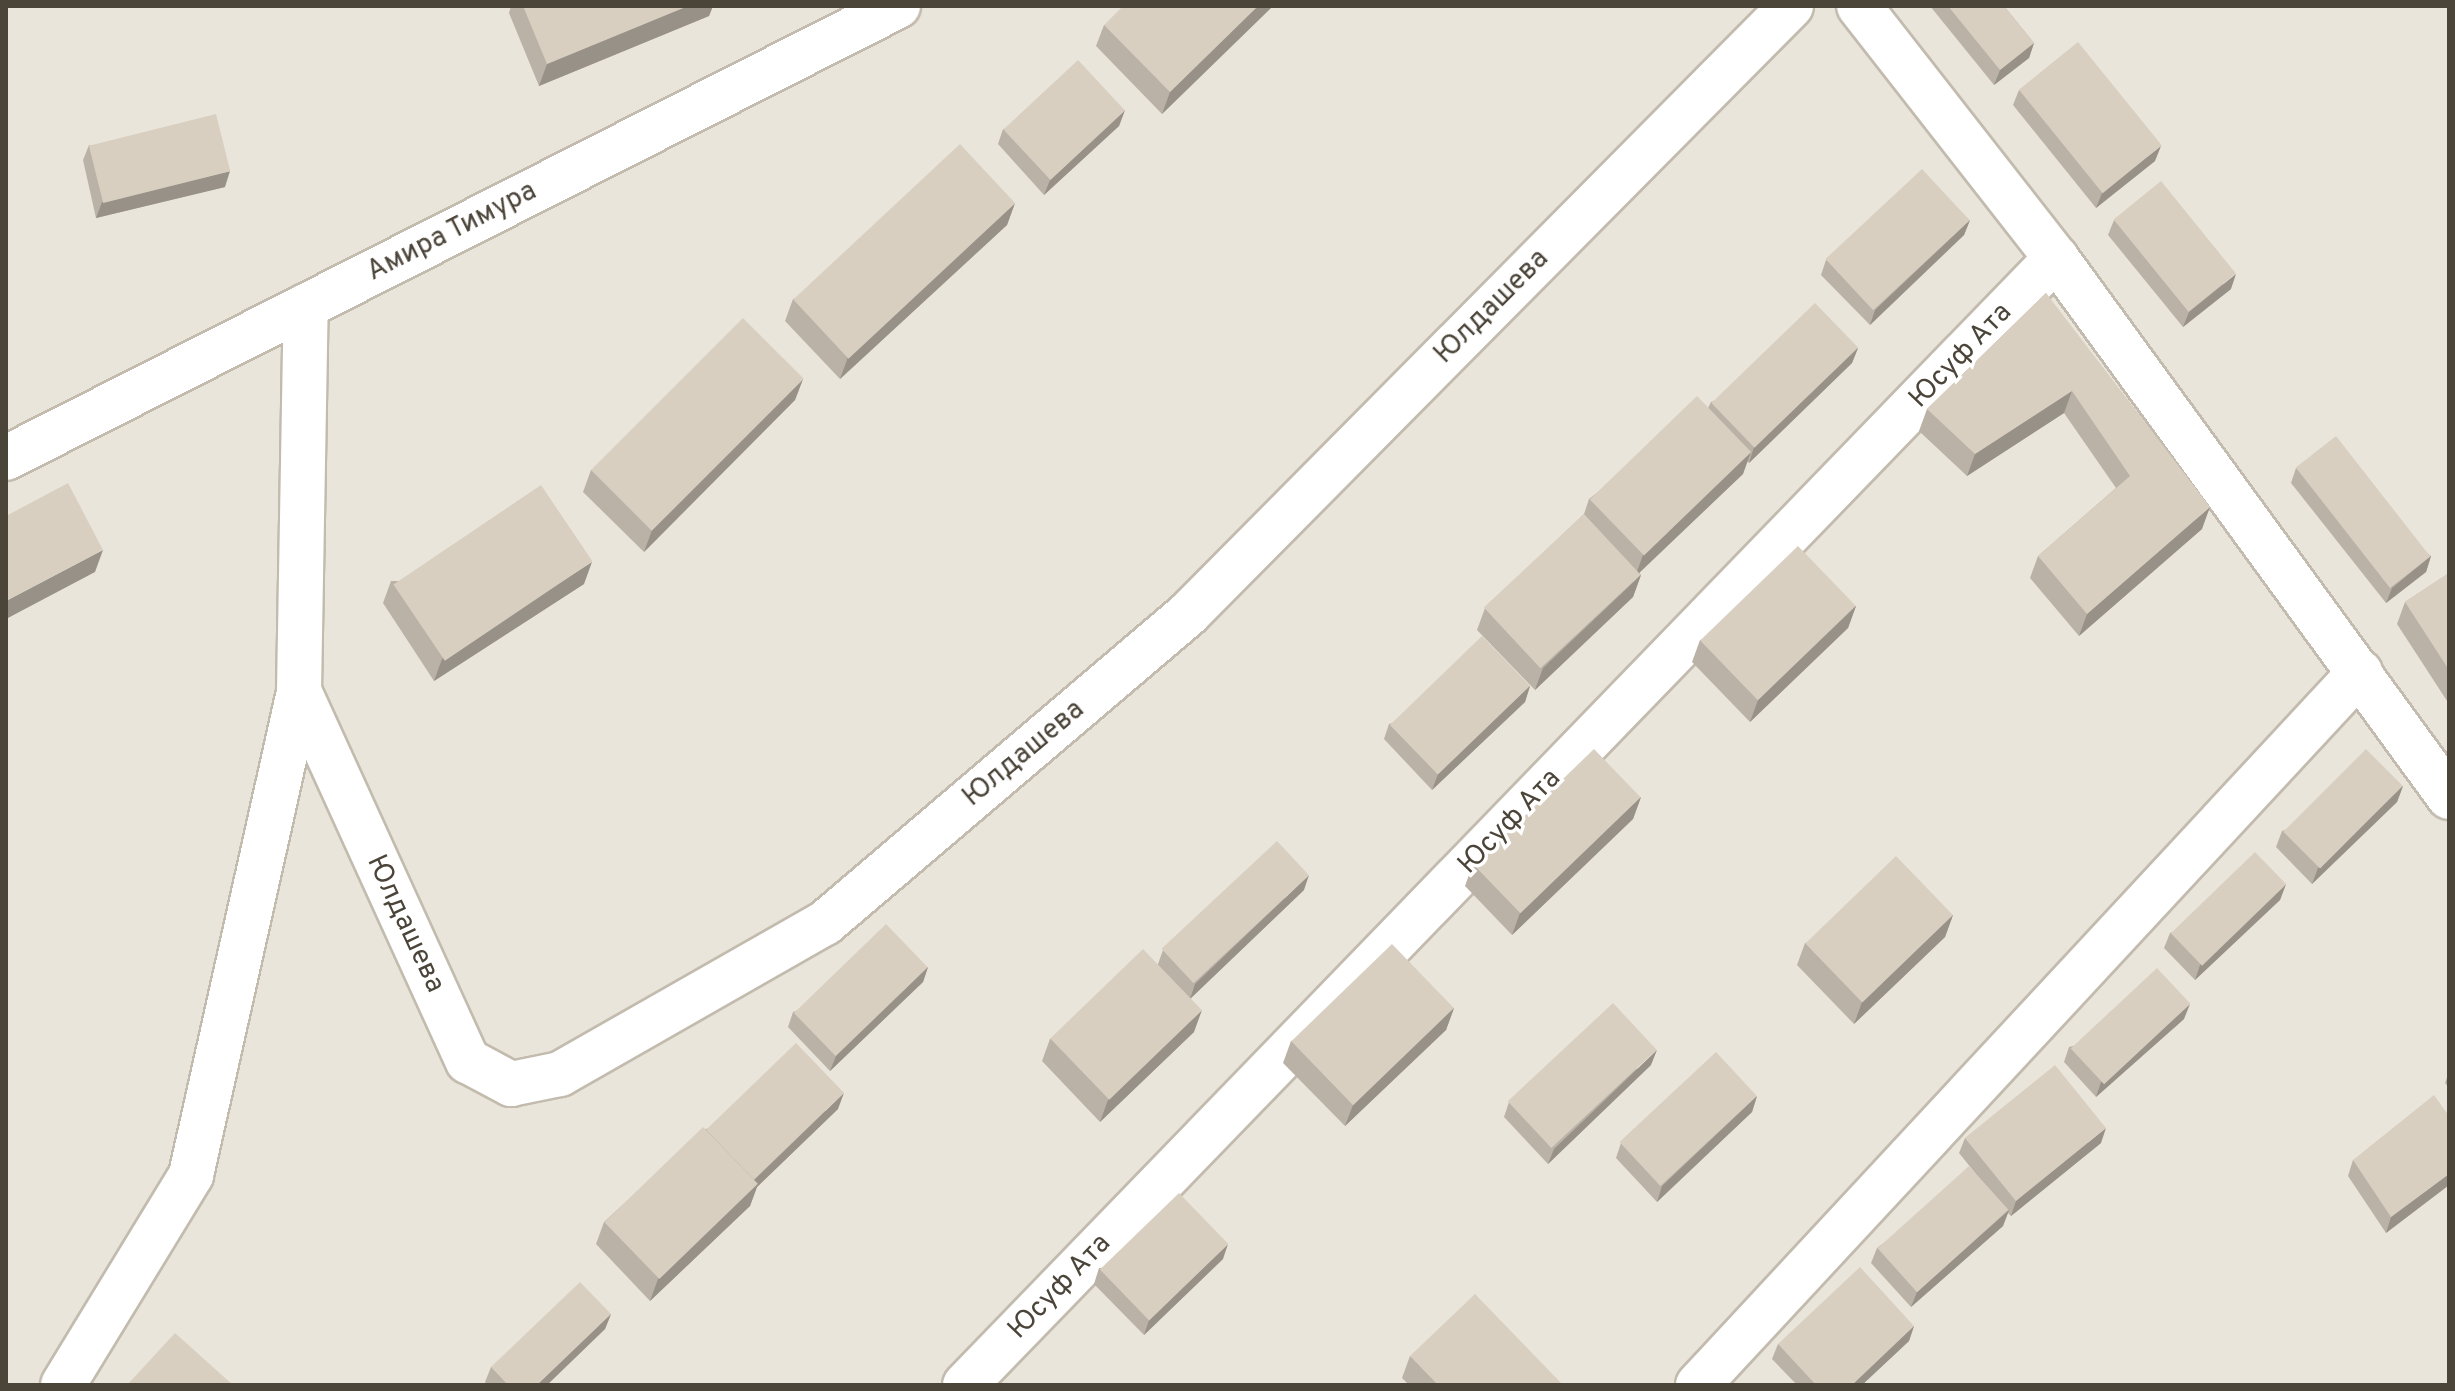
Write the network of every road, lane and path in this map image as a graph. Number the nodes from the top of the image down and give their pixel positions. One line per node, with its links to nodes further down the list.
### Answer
1 (898, 6): 5 (street, Амира Тимура)
2 (1791, 6): 8 (street, Юлдашева)
3 (1859, 6): 4 (street)
4 (2056, 258): 7 (street); 11 (street, Юсуф Ата)
5 (306, 306): 6 (street, Амира Тимура); 8 (street)
6 (6, 458)
7 (2360, 672): 9 (street); 12 (street)
8 (299, 691): 10 (street)
9 (2449, 797)
10 (63, 1385)
11 (965, 1385)
12 (1698, 1385)

